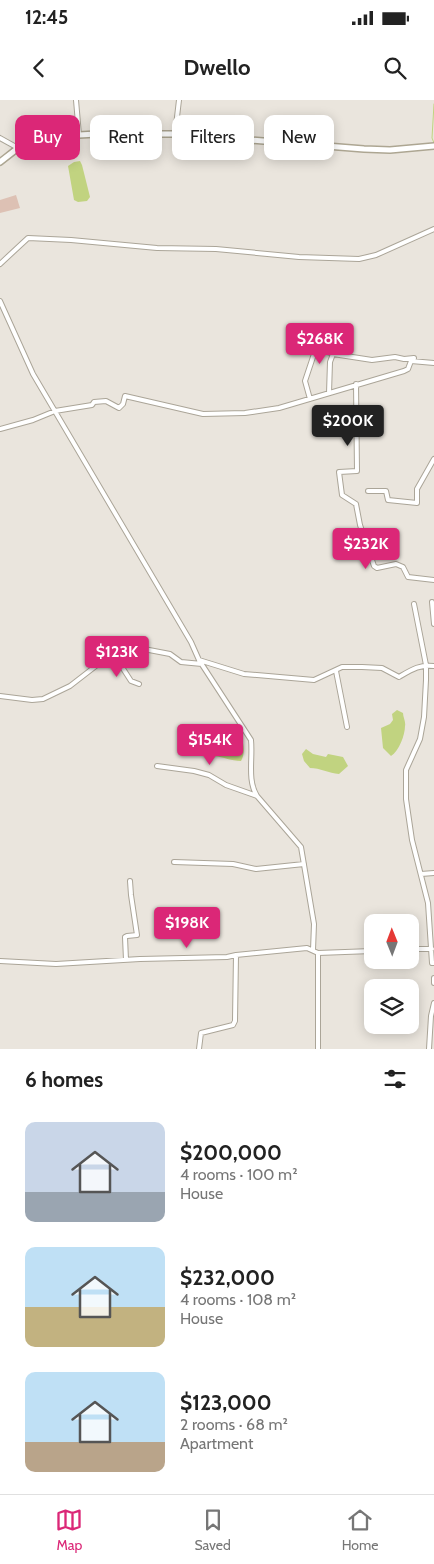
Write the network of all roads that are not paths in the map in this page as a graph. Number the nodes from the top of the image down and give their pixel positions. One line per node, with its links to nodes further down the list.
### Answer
1 (76, 100): 3 (street)
2 (179, 100): 4 (street)
3 (77, 115)
4 (177, 115)
5 (172, 134): 6 (street)
6 (80, 135)
7 (0, 138): 9 (street)
8 (254, 140): 10 (street)
9 (15, 146)
10 (431, 146)
11 (15, 150): 12 (street)
12 (0, 162)
13 (434, 229): 14 (street)
14 (0, 264)
15 (0, 301): 22 (street)
16 (332, 354): 17 (street); 20 (street); 21 (street)
17 (416, 360): 18 (street); 19 (street)
18 (434, 363)
19 (356, 384): 20 (street); 26 (street)
20 (329, 393): 21 (street)
21 (310, 399): 22 (street)
22 (55, 411): 23 (street); 31 (street)
23 (0, 429)
24 (434, 458): 25 (street)
25 (368, 491)
26 (434, 580)
27 (432, 602): 29 (street)
28 (414, 604): 32 (street)
29 (434, 624)
30 (113, 653): 31 (street); 35 (street); 36 (street)
31 (200, 662): 34 (street); 39 (street)
32 (426, 665): 33 (street); 34 (street); 42 (street)
33 (434, 666)
34 (336, 671): 37 (street)
35 (139, 684)
36 (0, 696)
37 (347, 727)
38 (157, 766): 39 (street)
39 (256, 796): 41 (street)
40 (174, 862): 41 (street)
41 (304, 864): 47 (street)
42 (421, 874): 43 (street); 46 (street)
43 (434, 874)
44 (130, 882): 51 (street)
45 (419, 949): 46 (street)
46 (433, 949): 53 (street)
47 (313, 950): 49 (street); 50 (street)
48 (364, 951): 49 (street)
49 (318, 953): 59 (street)
50 (236, 955): 51 (street); 58 (street)
51 (126, 960): 52 (street)
52 (0, 961)
53 (434, 963)
54 (434, 978): 55 (street)
55 (434, 983)
56 (434, 1003): 57 (street)
57 (432, 1016): 60 (street)
58 (199, 1049)
59 (318, 1049)
60 (430, 1049)

